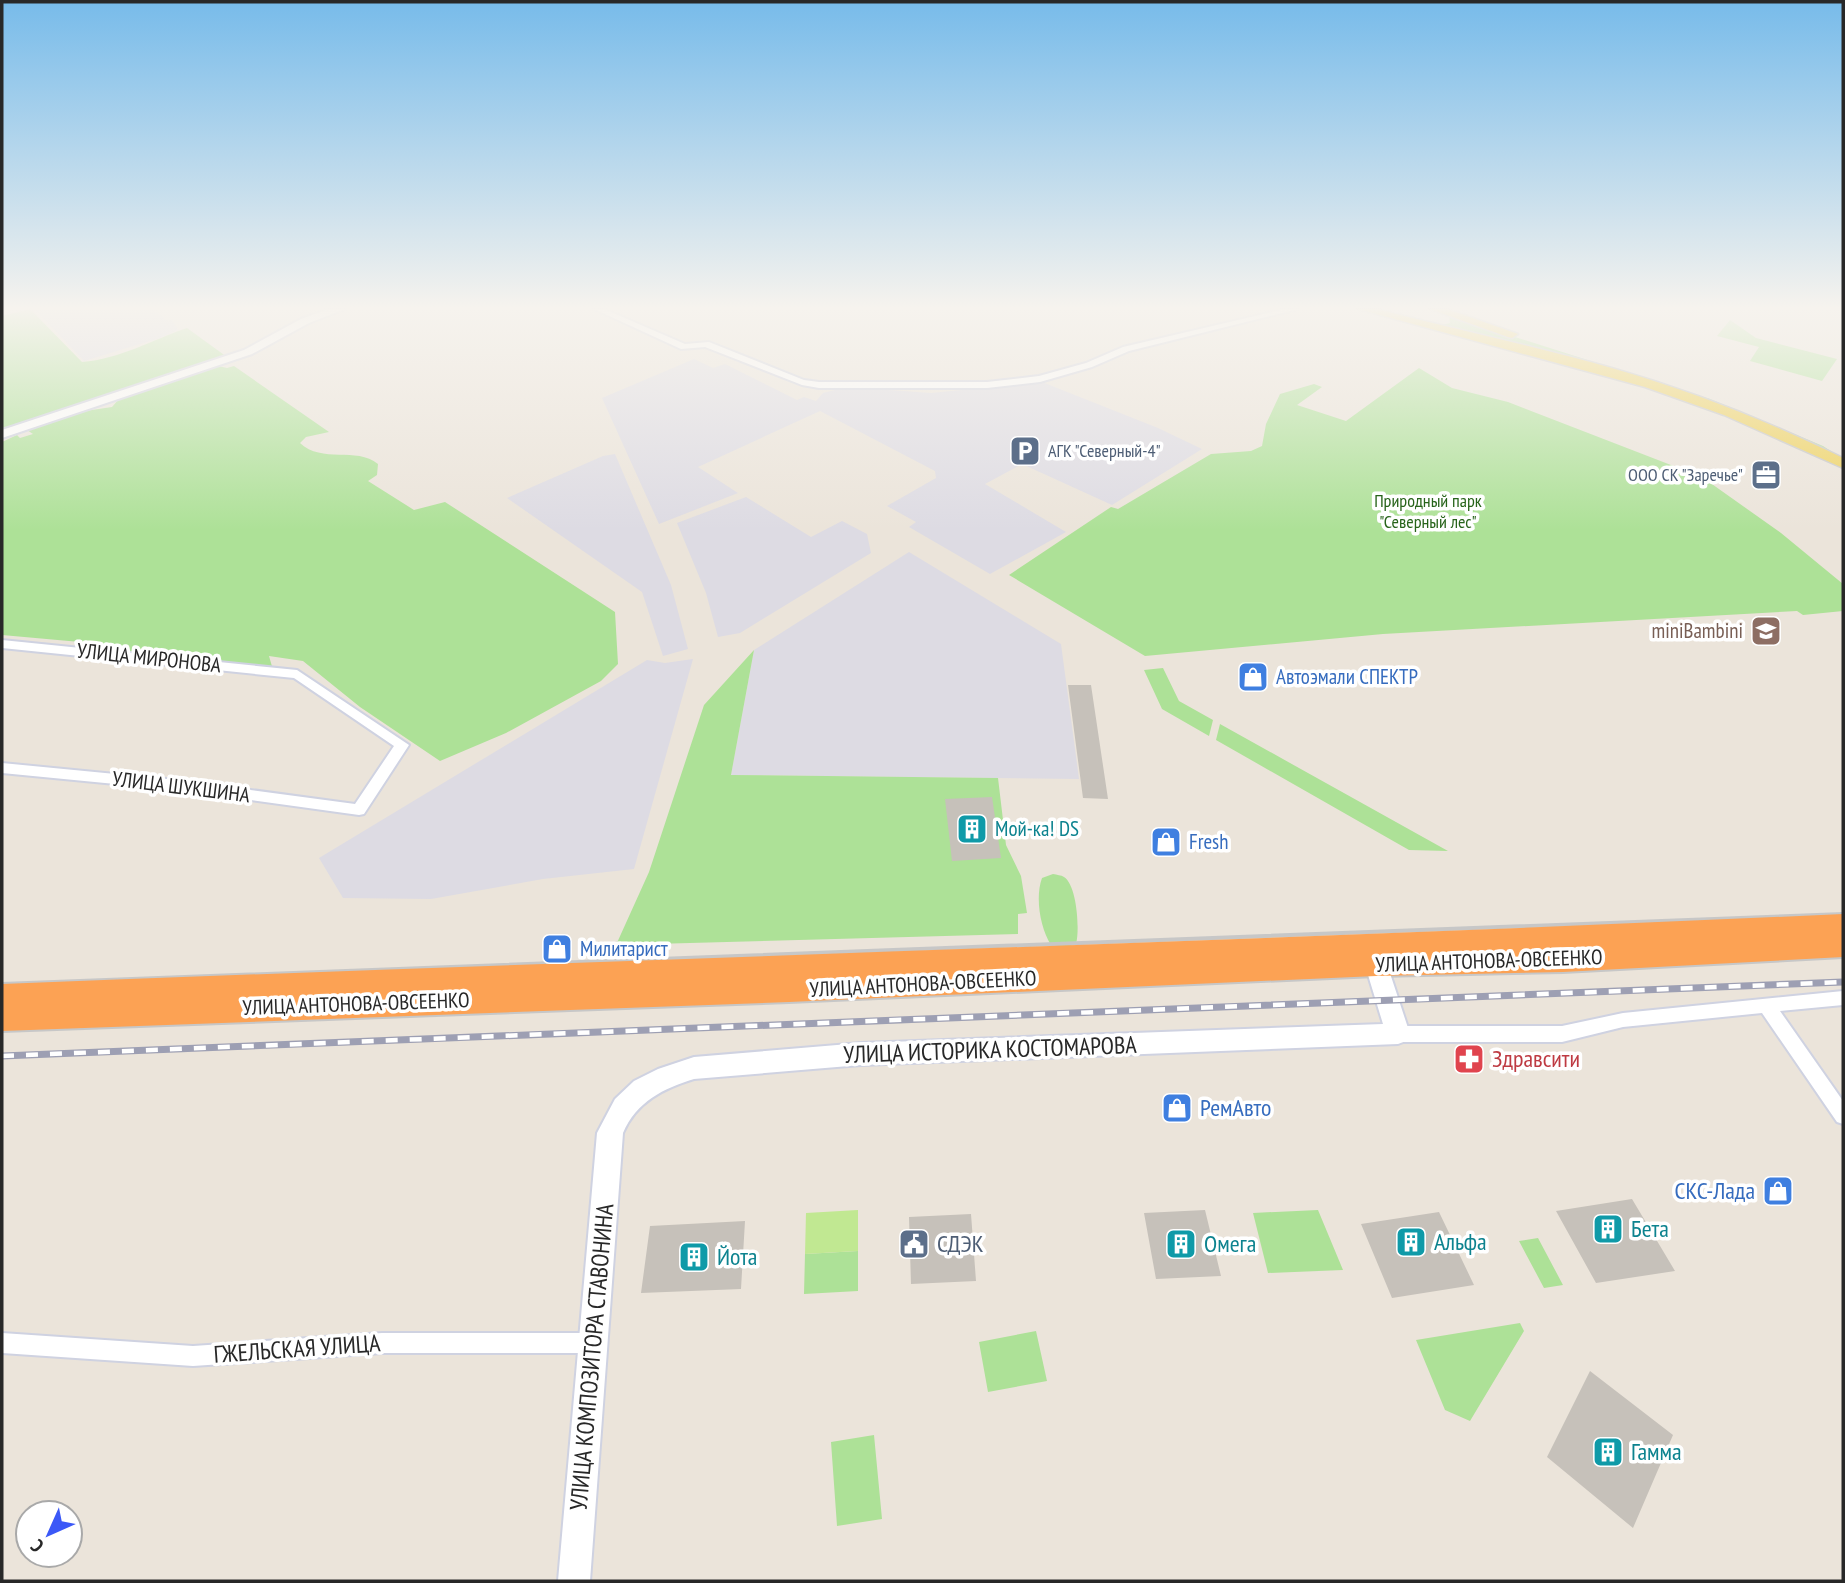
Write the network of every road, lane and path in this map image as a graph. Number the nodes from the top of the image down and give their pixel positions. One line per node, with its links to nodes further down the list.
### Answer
1 (155, 383): 6 (street)
2 (807, 383): 3 (street)
3 (1006, 383)
4 (1643, 383): 8 (main road)
5 (1672, 383): 7 (main road)
6 (2, 434)
7 (1843, 452)
8 (1843, 464)
9 (2, 644): 11 (street, УЛИЦА МИРОНОВА)
10 (2, 768): 11 (street, УЛИЦА ШУКШИНА)
11 (359, 810)
12 (1843, 925): 14 (highway, УЛИЦА АНТОНОВА-ОВСЕЕНКО)
13 (1843, 945): 14 (highway, УЛИЦА АНТОНОВА-ОВСЕЕНКО)
14 (1373, 956): 17 (highway, УЛИЦА АНТОНОВА-ОВСЕЕНКО); 20 (street)
15 (2, 996): 17 (highway, УЛИЦА АНТОНОВА-ОВСЕЕНКО)
16 (1843, 998): 18 (street, УЛИЦА ИСТОРИКА КОСТОМАРОВА)
17 (91, 1003): 19 (highway, УЛИЦА АНТОНОВА-ОВСЕЕНКО)
18 (1766, 1005): 20 (street, УЛИЦА ИСТОРИКА КОСТОМАРОВА); 21 (street)
19 (2, 1018)
20 (1398, 1034): 22 (street, УЛИЦА ИСТОРИКА КОСТОМАРОВА)
21 (1843, 1116)
22 (610, 1133): 24 (street, УЛИЦА КОМПОЗИТОРА СТАВОНИНА)
23 (2, 1343): 24 (street, ГЖЕЛЬСКАЯ УЛИЦА)
24 (592, 1343): 25 (street, УЛИЦА КОМПОЗИТОРА СТАВОНИНА)
25 (574, 1581)

